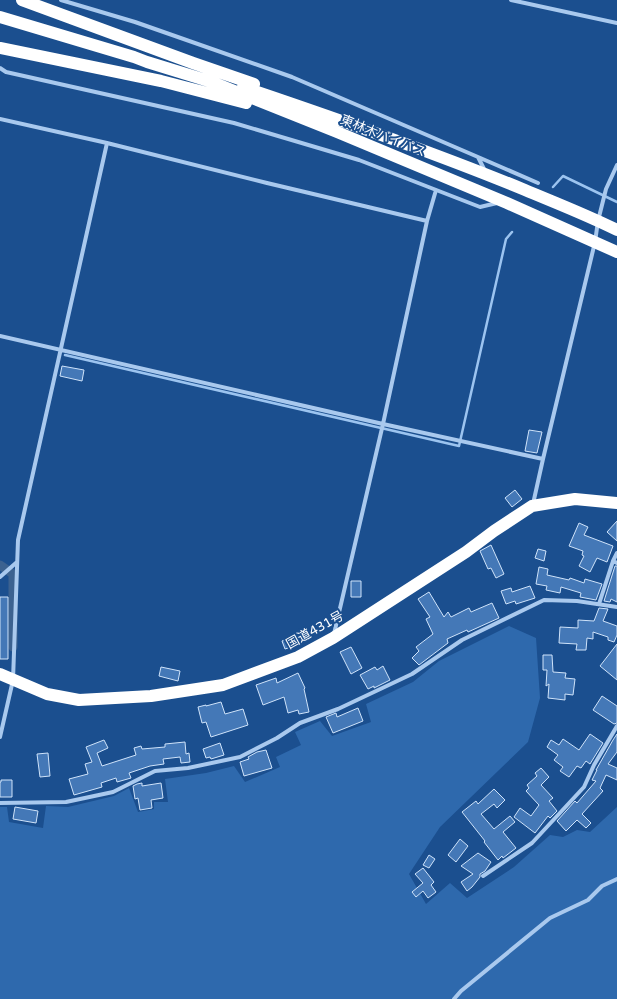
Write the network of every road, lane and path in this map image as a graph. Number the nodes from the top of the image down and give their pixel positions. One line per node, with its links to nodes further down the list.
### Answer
1 (22, 0): 9 (highway)
2 (61, 0): 13 (street)
3 (511, 0): 5 (street)
4 (0, 17): 7 (highway, 東林木バイパス)
5 (617, 23)
6 (0, 48): 11 (highway)
7 (134, 57): 9 (highway, 東林木バイパス); 11 (highway, 東林木バイパス)
8 (0, 68): 17 (street)
9 (311, 109): 15 (highway, 東林木バイパス)
10 (0, 119): 12 (street)
11 (337, 132): 18 (highway, 東林木バイパス)
12 (107, 143): 19 (street); 25 (street)
13 (478, 157): 15 (street); 16 (street)
14 (617, 165): 20 (street)
15 (488, 175): 20 (highway, 東林木バイパス)
16 (538, 183)
17 (436, 190): 18 (street); 19 (street)
18 (507, 203): 22 (highway, 東林木バイパス)
19 (428, 221): 26 (street)
20 (598, 221): 21 (highway, 東林木バイパス); 22 (street)
21 (617, 230)
22 (595, 242): 23 (highway, 東林木バイパス); 27 (street)
23 (617, 252)
24 (0, 336): 25 (street)
25 (60, 349): 26 (street); 31 (street)
26 (383, 424): 27 (street); 36 (street)
27 (543, 459): 29 (street)
28 (617, 503): 29 (highway, 国道431号)
29 (532, 506): 36 (highway, 国道431号)
30 (617, 553): 32 (street)
31 (17, 562): 33 (street); 38 (street)
32 (615, 562): 34 (street)
33 (0, 577)
34 (599, 604): 35 (street); 41 (street)
35 (617, 608)
36 (332, 638): 38 (highway, 国道431号)
37 (0, 674): 38 (highway, 国道431号)
38 (13, 680): 40 (street)
39 (617, 726): 42 (street)
40 (0, 737)
41 (0, 803)
42 (483, 876)
43 (617, 879): 44 (street)
44 (454, 999)

